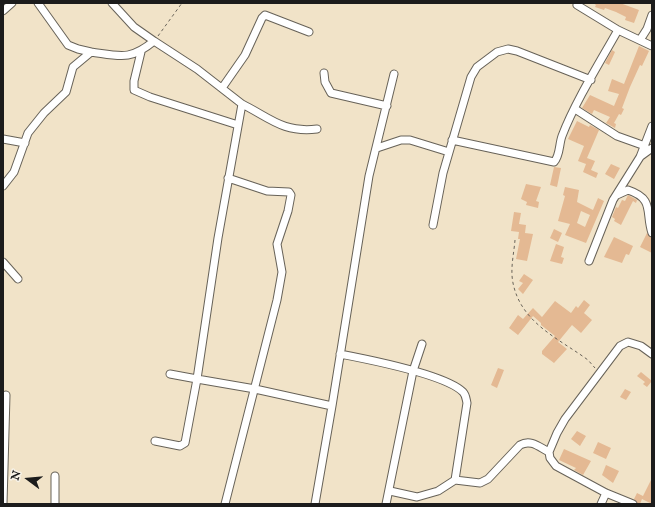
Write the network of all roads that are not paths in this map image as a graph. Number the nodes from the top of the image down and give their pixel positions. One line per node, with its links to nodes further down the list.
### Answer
1 (12, 3): 5 (street)
2 (38, 3): 12 (street)
3 (112, 3): 10 (street)
4 (576, 4): 7 (street)
5 (3, 10)
6 (652, 15): 9 (street)
7 (618, 30): 9 (street); 16 (street)
8 (309, 32): 17 (street)
9 (640, 40): 11 (street)
10 (154, 41): 13 (street); 17 (street)
11 (652, 46)
12 (92, 52): 13 (street); 26 (street)
13 (141, 52): 21 (street)
14 (324, 73): 19 (street)
15 (394, 74): 19 (street)
16 (591, 80): 20 (street); 25 (street)
17 (222, 88): 18 (street)
18 (242, 104): 21 (street); 23 (street)
19 (387, 106): 28 (street)
20 (575, 109): 25 (street); 27 (street)
21 (238, 125): 32 (street)
22 (652, 126): 27 (street)
23 (317, 129)
24 (3, 139): 26 (street)
25 (452, 140): 30 (street)
26 (25, 143): 33 (street)
27 (645, 146): 31 (street)
28 (377, 148): 30 (street); 41 (street)
29 (652, 148): 31 (street)
30 (449, 152): 35 (street)
31 (640, 157): 34 (street)
32 (228, 178): 45 (street); 46 (street)
33 (3, 186)
34 (617, 195): 36 (street); 37 (street)
35 (433, 225)
36 (652, 233)
37 (589, 260)
38 (3, 262): 39 (street)
39 (18, 279)
40 (422, 344): 43 (street)
41 (340, 354): 43 (street); 48 (street)
42 (652, 354): 50 (street)
43 (413, 372): 52 (street); 53 (street)
44 (170, 374): 45 (street)
45 (197, 379): 46 (street); 49 (street)
46 (255, 389): 48 (street); 57 (street)
47 (6, 395): 55 (street)
48 (332, 406): 58 (street)
49 (155, 441)
50 (549, 452): 52 (street); 54 (street)
51 (55, 476): 56 (street)
52 (455, 480): 53 (street)
53 (390, 491): 59 (street)
54 (606, 493): 60 (street); 61 (street)
55 (3, 504)
56 (55, 504)
57 (225, 504)
58 (315, 504)
59 (386, 504)
60 (601, 504)
61 (633, 504)

